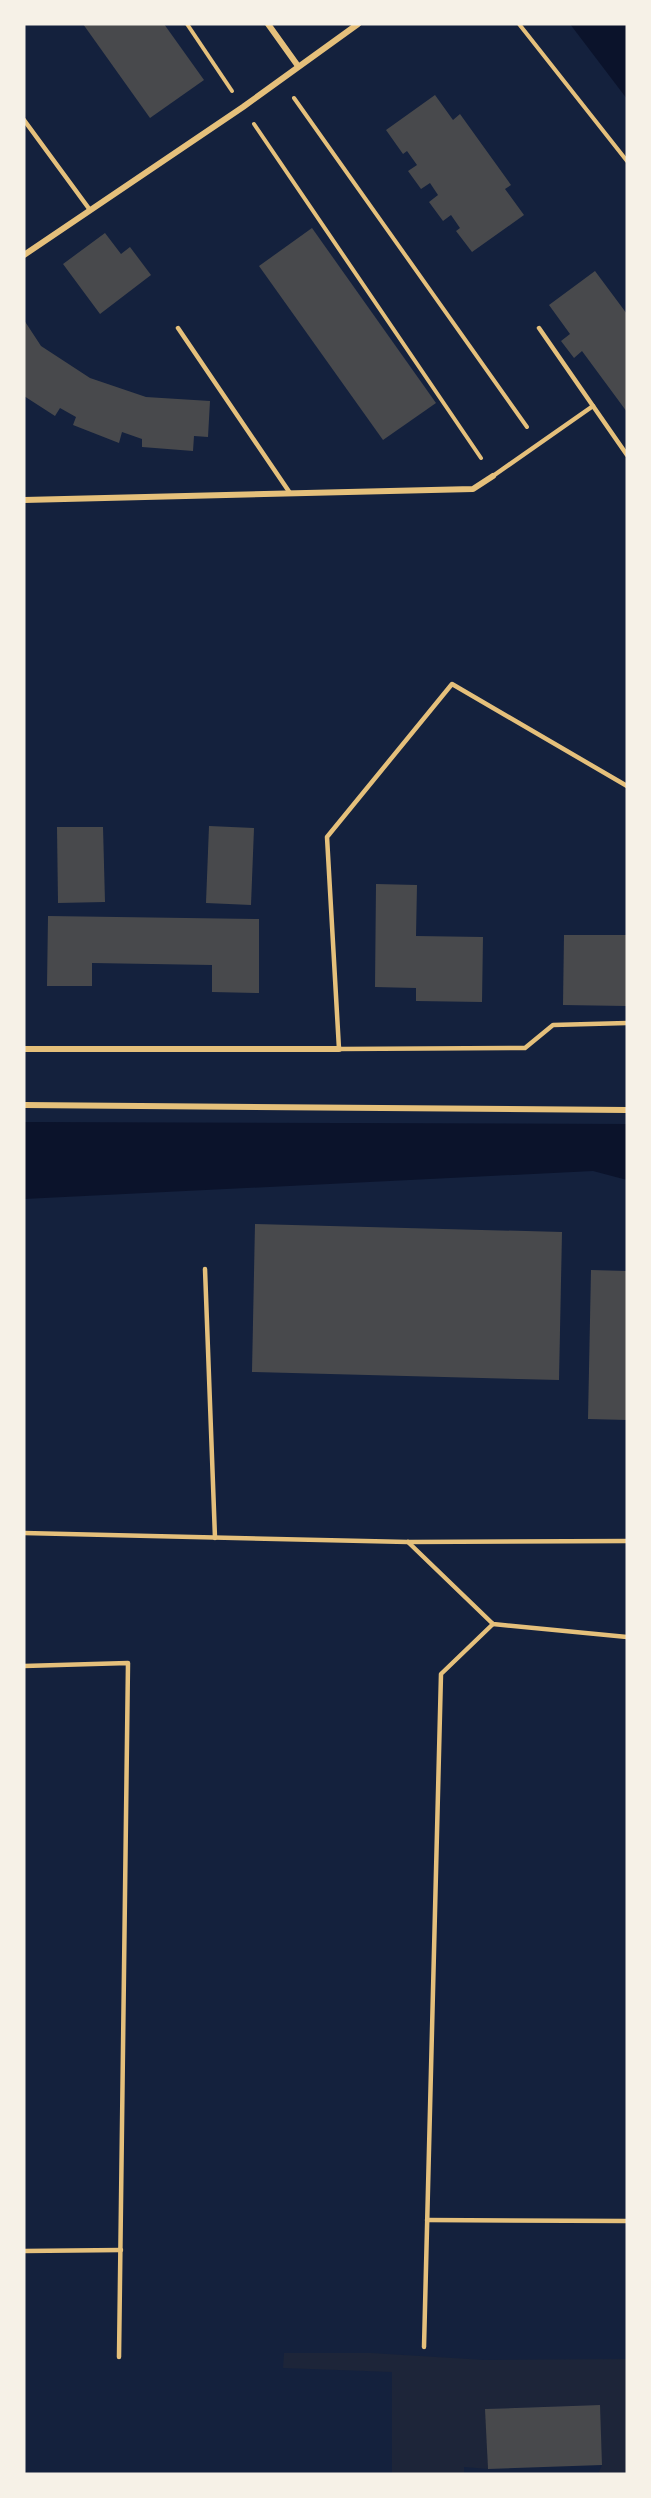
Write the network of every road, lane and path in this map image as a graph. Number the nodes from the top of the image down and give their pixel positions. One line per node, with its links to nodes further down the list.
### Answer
1 (187, 24): 7 (path)
2 (268, 24): 5 (street)
3 (358, 24): 5 (street)
4 (519, 24): 9 (path)
5 (298, 66): 6 (street)
6 (280, 79): 7 (street); 15 (path)
7 (243, 106): 10 (street); 17 (path)
8 (24, 120): 10 (lane)
9 (627, 161)
10 (90, 210): 11 (street)
11 (24, 255)
12 (178, 328): 18 (lane)
13 (539, 328): 14 (lane)
14 (593, 406): 15 (lane); 16 (lane)
15 (539, 444): 17 (lane)
16 (627, 455)
17 (493, 476): 18 (street)
18 (290, 493): 19 (street)
19 (24, 500)
20 (627, 786): 23 (lane)
21 (627, 1023): 23 (lane)
22 (24, 1049): 23 (street)
23 (339, 1049)
24 (24, 1105): 25 (street)
25 (627, 1110)
26 (205, 1269): 28 (lane)
27 (24, 1533): 28 (lane)
28 (214, 1538): 30 (lane)
29 (627, 1541): 30 (lane)
30 (408, 1542): 31 (lane)
31 (493, 1624): 32 (lane); 34 (lane)
32 (627, 1637)
33 (24, 1666): 36 (lane)
34 (427, 2220): 35 (lane); 38 (lane)
35 (627, 2221)
36 (121, 2250): 37 (lane); 39 (lane)
37 (24, 2251)
38 (424, 2347)
39 (119, 2357)

